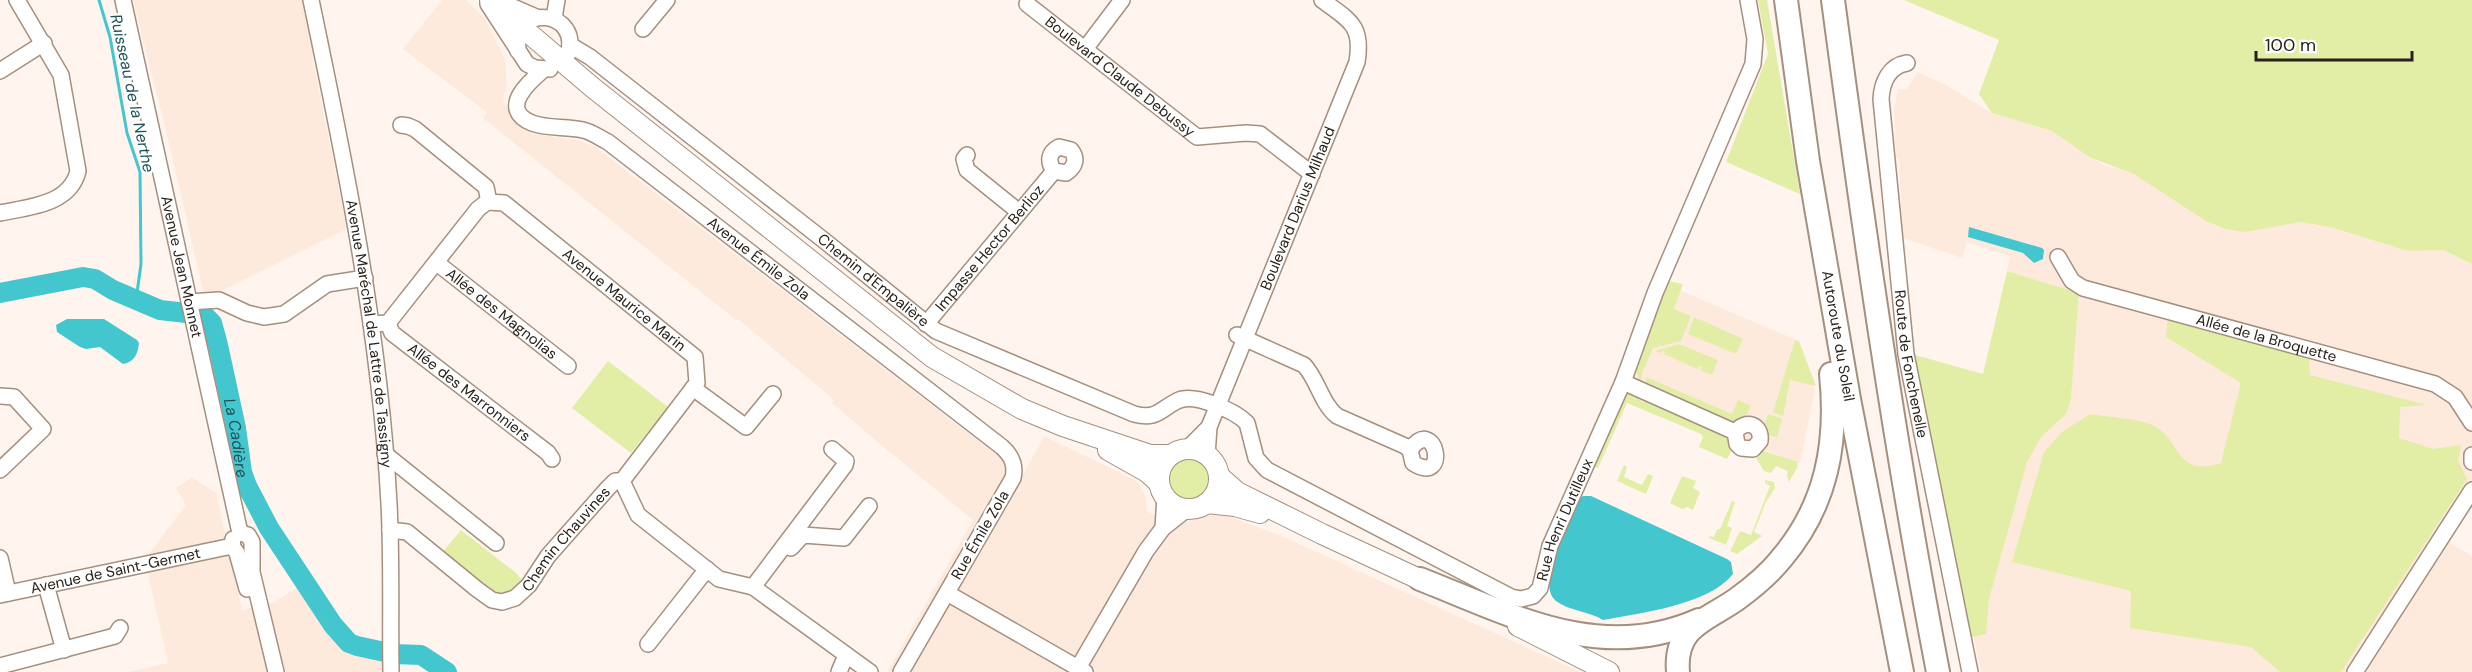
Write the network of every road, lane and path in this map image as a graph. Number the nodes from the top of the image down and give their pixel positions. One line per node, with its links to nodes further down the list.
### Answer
1 (17, 0): 17 (street)
2 (123, 0): 36 (street, Avenue Jean Monnet)
3 (312, 0): 35 (street, Avenue Maréchal de Lattre de Tassigny)
4 (488, 0): 15 (main road); 19 (street)
5 (497, 0): 15 (street)
6 (557, 0): 14 (street)
7 (667, 0): 16 (street)
8 (1122, 0): 18 (street)
9 (1322, 0): 29 (street, Boulevard Darius Milhaud)
10 (1748, 0): 42 (street, Rue Henri Dutilleux)
11 (1786, 0): 27 (highway, Autoroute du Soleil)
12 (1833, 0): 98 (highway)
13 (1027, 4): 18 (street, Boulevard Claude Debussy)
14 (554, 18): 15 (street); 20 (street)
15 (529, 22): 19 (street); 20 (main road)
16 (643, 29)
17 (44, 43): 23 (street); 31 (street)
18 (1085, 49): 29 (street, Boulevard Claude Debussy)
19 (519, 54): 22 (street); 24 (street)
20 (566, 54): 22 (street); 39 (street, Chemin d'Empalière); 48 (main road)
21 (1907, 63): 99 (street, Route de Fonchenelle)
22 (543, 70): 24 (street)
23 (0, 71)
24 (520, 90): 61 (street, Avenue Émile Zola)
25 (400, 125): 30 (street)
26 (967, 155): 32 (street)
27 (1808, 161): 80 (highway); 87 (highway, Autoroute du Soleil)
28 (1053, 171): 32 (street, Impasse Hector Berlioz)
29 (1312, 174): 40 (street, Boulevard Darius Milhaud)
30 (489, 202): 34 (street); 43 (street, Avenue Maurice Marin)
31 (0, 213)
32 (1019, 213): 39 (street, Impasse Hector Berlioz)
33 (2058, 257): 47 (street, Allée de la Broquette)
34 (436, 263): 37 (street); 41 (street, Allée des Magnolias)
35 (365, 278): 36 (street); 38 (street, Avenue Maréchal de Lattre de Tassigny)
36 (191, 311): 72 (street, Avenue Jean Monnet)
37 (388, 323): 38 (street); 57 (street, Allée des Marronniers)
38 (371, 324): 54 (street, Avenue Maréchal de Lattre de Tassigny)
39 (926, 324): 46 (street, Chemin d'Empalière)
40 (1240, 337): 46 (street, Boulevard Darius Milhaud); 52 (street)
41 (568, 366)
42 (1623, 382): 46 (street, Rue Henri Dutilleux); 50 (street)
43 (693, 388): 44 (street); 62 (street)
44 (772, 394)
45 (0, 396): 59 (street)
46 (1217, 406): 49 (street, Boulevard Darius Milhaud)
47 (2472, 423)
48 (1063, 426): 53 (main road); 63 (main road)
49 (1209, 427): 53 (street, Boulevard Darius Milhaud); 55 (street, Boulevard Darius Milhaud)
50 (1735, 432)
51 (832, 449): 77 (street)
52 (1410, 450)
53 (1179, 452): 55 (main road); 63 (main road)
54 (385, 454): 69 (street, Avenue Maréchal de Lattre de Tassigny); 71 (street)
55 (1207, 455): 60 (main road)
56 (2472, 455): 58 (street)
57 (552, 459)
58 (2472, 462)
59 (0, 470)
60 (1219, 477): 65 (main road); 70 (main road)
61 (1013, 478): 78 (street, Rue Émile Zola)
62 (622, 481): 69 (street, Chemin Chauvines); 74 (street)
63 (1162, 490): 67 (main road); 68 (street)
64 (2472, 490): 100 (street)
65 (1207, 503): 67 (main road); 70 (main road)
66 (869, 506): 77 (street)
67 (1187, 509): 68 (street)
68 (1163, 528): 89 (street)
69 (390, 530): 88 (street, Avenue Maréchal de Lattre de Tassigny)
70 (1322, 534): 75 (main road)
71 (496, 543)
72 (240, 545): 76 (street, Avenue de Saint-Germet); 90 (street, Avenue Jean Monnet); 91 (street, Avenue Jean Monnet)
73 (0, 558): 79 (street)
74 (707, 569): 77 (street); 83 (street)
75 (1420, 579): 80 (highway); 82 (main road)
76 (46, 585): 79 (street, Avenue de Saint-Germet); 84 (street)
77 (755, 589): 85 (street)
78 (947, 593): 89 (street); 94 (street, Rue Émile Zola)
79 (4, 594)
80 (1711, 614): 97 (highway)
81 (120, 628): 84 (street)
82 (1545, 639): 95 (main road); 96 (main road)
83 (648, 644)
84 (64, 650): 86 (street)
85 (846, 655): 92 (street); 93 (street)
86 (0, 666)
87 (1900, 666)
88 (391, 668)
89 (1082, 670)
90 (267, 672)
91 (276, 672)
92 (839, 672)
93 (870, 672)
94 (901, 672)
95 (1609, 672)
96 (1624, 672)
97 (1678, 672)
98 (1938, 672)
99 (1970, 672)
100 (2355, 672)

